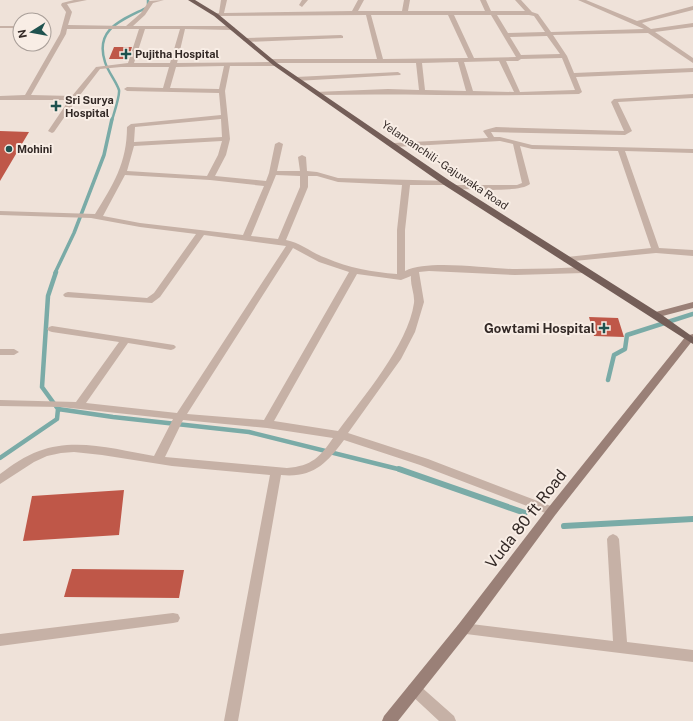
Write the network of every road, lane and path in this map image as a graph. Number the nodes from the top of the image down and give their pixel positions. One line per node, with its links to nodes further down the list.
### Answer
1 (84, 0): 22 (street)
2 (161, 0): 23 (street)
3 (191, 0): 17 (main road, Yelamanchili - Gajuwaka Road)
4 (224, 0): 17 (street)
5 (361, 0): 12 (street)
6 (407, 0): 14 (street)
7 (483, 0): 16 (street)
8 (518, 0): 11 (street)
9 (580, 0): 18 (street)
10 (693, 8): 18 (street)
11 (530, 12): 16 (street); 28 (street)
12 (354, 13): 13 (street); 17 (street)
13 (368, 13): 14 (street); 36 (street)
14 (405, 13): 15 (street)
15 (450, 13): 16 (street); 37 (street)
16 (491, 13): 29 (street)
17 (219, 15): 26 (main road, Yelamanchili - Gajuwaka Road)
18 (636, 23): 27 (street)
19 (693, 25): 27 (street)
20 (0, 27): 21 (lane)
21 (12, 27)
22 (65, 27): 23 (street); 58 (street)
23 (128, 27): 24 (street)
24 (143, 28): 25 (street); 43 (street)
25 (183, 28): 26 (street); 44 (street)
26 (232, 28): 31 (main road, Yelamanchili - Gajuwaka Road)
27 (650, 31): 28 (street); 32 (street)
28 (550, 33): 29 (street); 34 (street)
29 (506, 35): 35 (street)
30 (341, 38): 31 (street)
31 (246, 40): 42 (main road, Yelamanchili - Gajuwaka Road)
32 (685, 55): 33 (street); 41 (street)
33 (693, 55)
34 (564, 56): 35 (street); 48 (street)
35 (519, 57): 38 (street)
36 (380, 60): 39 (street); 42 (street)
37 (472, 60): 38 (street); 40 (street)
38 (502, 60): 56 (street)
39 (419, 61): 40 (street); 53 (street)
40 (461, 61): 55 (street)
41 (693, 61)
42 (273, 63): 45 (street); 49 (main road, Yelamanchili - Gajuwaka Road)
43 (130, 65): 44 (street); 60 (street)
44 (173, 65): 45 (street); 51 (street)
45 (227, 65): 52 (street)
46 (693, 70): 48 (street)
47 (398, 74): 49 (street)
48 (572, 75): 56 (street)
49 (296, 79): 54 (main road, Yelamanchili - Gajuwaka Road)
50 (127, 89): 51 (street)
51 (166, 90): 52 (street)
52 (222, 91): 61 (street)
53 (422, 91): 54 (street); 55 (street)
54 (317, 93): 68 (main road, Yelamanchili - Gajuwaka Road)
55 (470, 93): 56 (street)
56 (518, 94)
57 (693, 96): 64 (street)
58 (27, 97): 59 (street); 60 (street)
59 (0, 98)
60 (74, 98): 62 (street)
61 (224, 117): 63 (street); 66 (street)
62 (52, 131)
63 (226, 139): 66 (street); 76 (street)
64 (492, 139): 65 (street); 68 (street)
65 (516, 143): 69 (street); 79 (street)
66 (132, 144): 73 (street)
67 (279, 144): 74 (street)
68 (394, 145): 79 (main road, Yelamanchili - Gajuwaka Road)
69 (620, 148): 70 (street); 85 (street)
70 (690, 150): 72 (street)
71 (302, 157): 75 (street)
72 (693, 160)
73 (124, 173): 76 (street); 81 (street)
74 (273, 173): 75 (street); 78 (street)
75 (304, 174): 77 (street); 84 (street)
76 (210, 178): 78 (street)
77 (406, 183): 79 (street); 91 (street)
78 (269, 184): 83 (street)
79 (450, 185): 87 (main road, Yelamanchili - Gajuwaka Road)
80 (0, 213): 81 (street)
81 (95, 217): 82 (street)
82 (202, 232): 83 (street); 92 (street)
83 (246, 237): 84 (street)
84 (286, 243): 90 (street); 103 (street)
85 (656, 250): 86 (street); 87 (street)
86 (693, 253)
87 (566, 260): 89 (main road, Yelamanchili - Gajuwaka Road)
88 (416, 270): 89 (street); 91 (street); 105 (street)
89 (584, 270): 94 (main road, Yelamanchili - Gajuwaka Road)
90 (354, 271): 91 (street); 104 (street)
91 (401, 277)
92 (68, 295)
93 (693, 305): 94 (street)
94 (657, 316): 96 (main road, Yelamanchili - Gajuwaka Road)
95 (52, 329): 97 (street)
96 (690, 338): 109 (street, Vuda 80 ft Road)
97 (125, 340): 98 (street); 102 (street)
98 (171, 347)
99 (0, 352): 100 (street)
100 (14, 352)
101 (5, 403): 102 (street)
102 (79, 406): 103 (street)
103 (180, 416): 104 (street); 106 (street)
104 (267, 424): 105 (street)
105 (341, 435): 107 (street); 109 (street)
106 (158, 460): 107 (street); 108 (street)
107 (276, 471): 117 (street)
108 (0, 480)
109 (552, 510): 112 (street, Vuda 80 ft Road)
110 (613, 539): 114 (street)
111 (173, 618): 113 (street)
112 (463, 628): 114 (street); 116 (street, Vuda 80 ft Road)
113 (0, 640)
114 (620, 647): 115 (street)
115 (693, 656)
116 (414, 689): 118 (street, Vuda 80 ft Road); 119 (street)
117 (232, 721)
118 (389, 721)
119 (449, 721)

